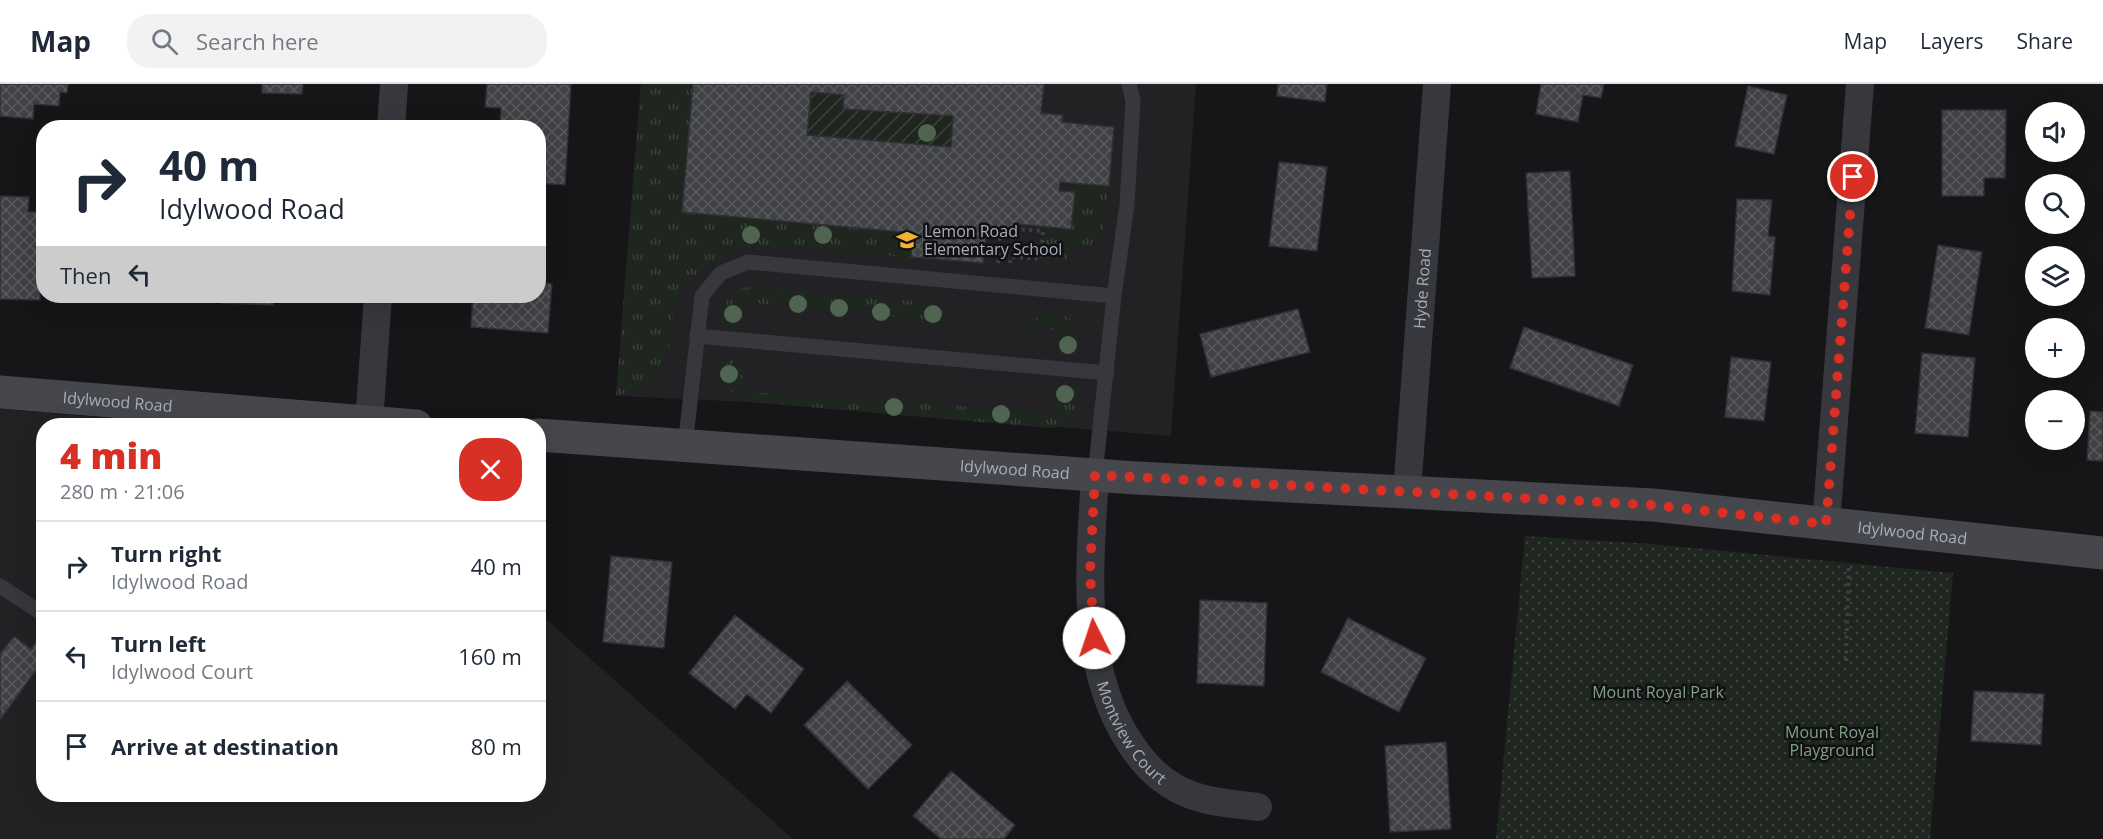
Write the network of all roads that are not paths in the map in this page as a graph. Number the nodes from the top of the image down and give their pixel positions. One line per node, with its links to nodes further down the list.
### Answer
1 (394, 84): 5 (street)
2 (1129, 84): 6 (lane)
3 (1437, 84): 16 (street, Hyde Road)
4 (1860, 84): 17 (street)
5 (392, 120)
6 (1114, 296): 8 (lane); 9 (lane)
7 (378, 303): 12 (street)
8 (697, 336): 9 (lane); 14 (lane)
9 (1107, 373): 15 (lane)
10 (0, 392): 11 (main road, Idylwood Road)
11 (320, 418)
12 (369, 418)
13 (546, 436): 14 (main road, Idylwood Road)
14 (685, 446): 15 (main road, Idylwood Road)
15 (1095, 475): 16 (main road, Idylwood Road); 21 (street, Montview Court)
16 (1407, 492): 17 (main road, Idylwood Road)
17 (1826, 524): 18 (main road, Idylwood Road)
18 (2103, 554)
19 (0, 586): 20 (lane)
20 (36, 609)
21 (1258, 807)

